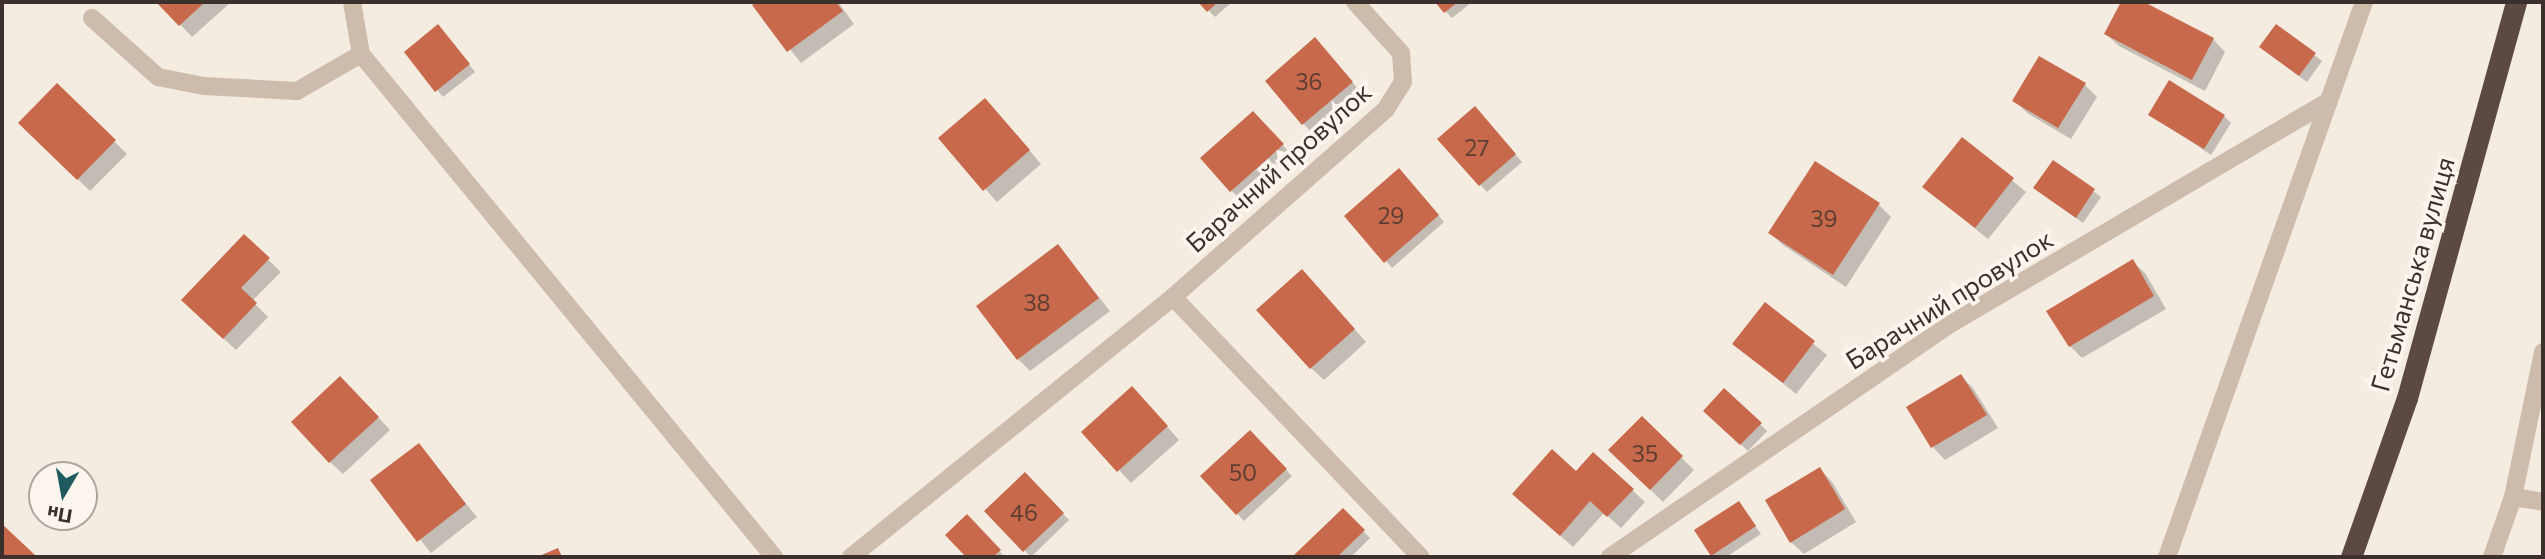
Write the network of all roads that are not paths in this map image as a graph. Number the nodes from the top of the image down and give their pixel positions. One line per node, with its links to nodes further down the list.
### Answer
1 (352, 2): 6 (street)
2 (1355, 2): 8 (street, Барачний провулок)
3 (2364, 2): 7 (street)
4 (2516, 2): 17 (highway, Гетьманська вулиця)
5 (92, 18): 6 (street)
6 (361, 54): 12 (street)
7 (2328, 102): 15 (street, Барачний провулок); 16 (street)
8 (1173, 298): 13 (street, Барачний провулок); 14 (street)
9 (2543, 352): 10 (street)
10 (2513, 497): 11 (street); 18 (street)
11 (2543, 502)
12 (774, 557)
13 (851, 557)
14 (1421, 557)
15 (1609, 557)
16 (2167, 557)
17 (2351, 557)
18 (2491, 557)

